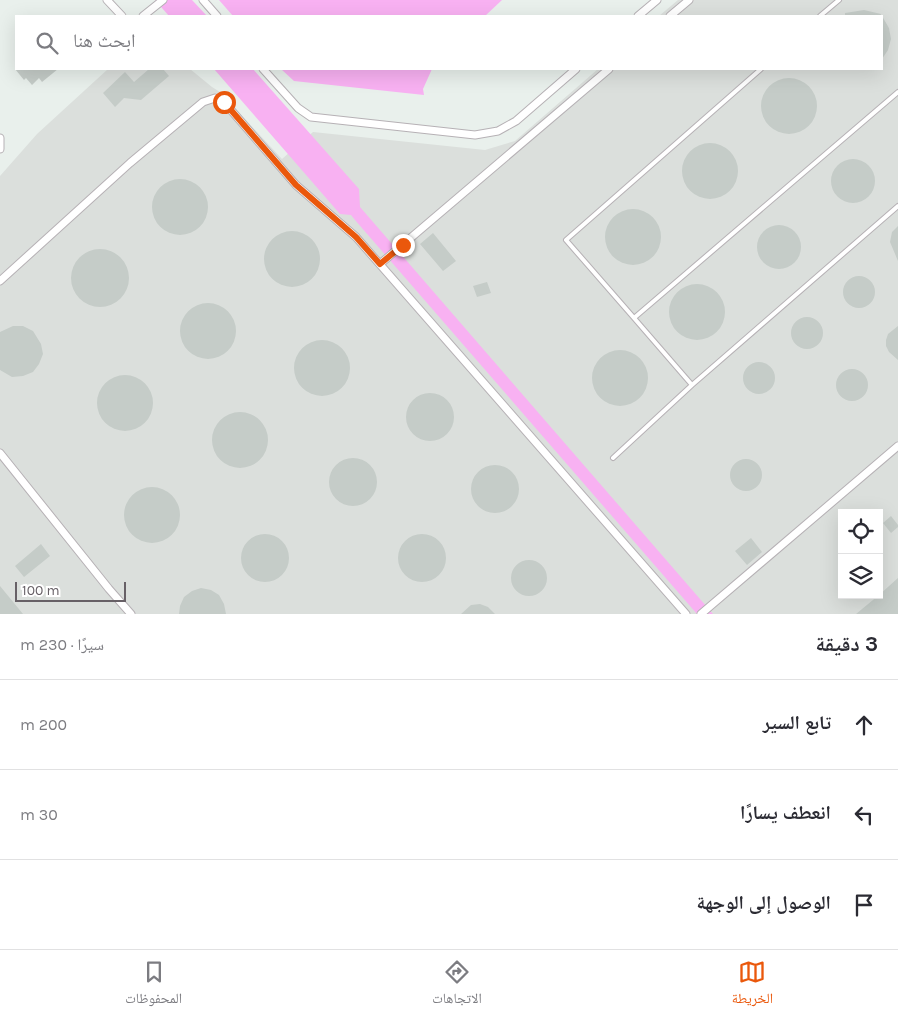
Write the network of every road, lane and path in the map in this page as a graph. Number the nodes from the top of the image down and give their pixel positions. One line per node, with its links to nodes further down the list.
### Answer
1 (107, 0): 7 (street)
2 (163, 0): 8 (street)
3 (203, 0): 9 (street)
4 (657, 0): 10 (street)
5 (689, 0): 11 (street)
6 (839, 0): 12 (lane)
7 (121, 15)
8 (145, 15)
9 (216, 15)
10 (639, 15)
11 (671, 15)
12 (821, 15)
13 (264, 70): 14 (street)
14 (575, 70)
15 (608, 70): 21 (street)
16 (760, 70): 23 (lane)
17 (898, 92): 23 (lane)
18 (0, 138): 19 (street)
19 (0, 149)
20 (898, 206): 24 (lane)
21 (383, 262): 22 (street); 29 (street)
22 (0, 281)
23 (634, 318): 24 (lane)
24 (692, 385): 27 (lane)
25 (896, 448): 30 (street)
26 (0, 453): 28 (street)
27 (614, 458)
28 (131, 614)
29 (686, 614)
30 (701, 614)

